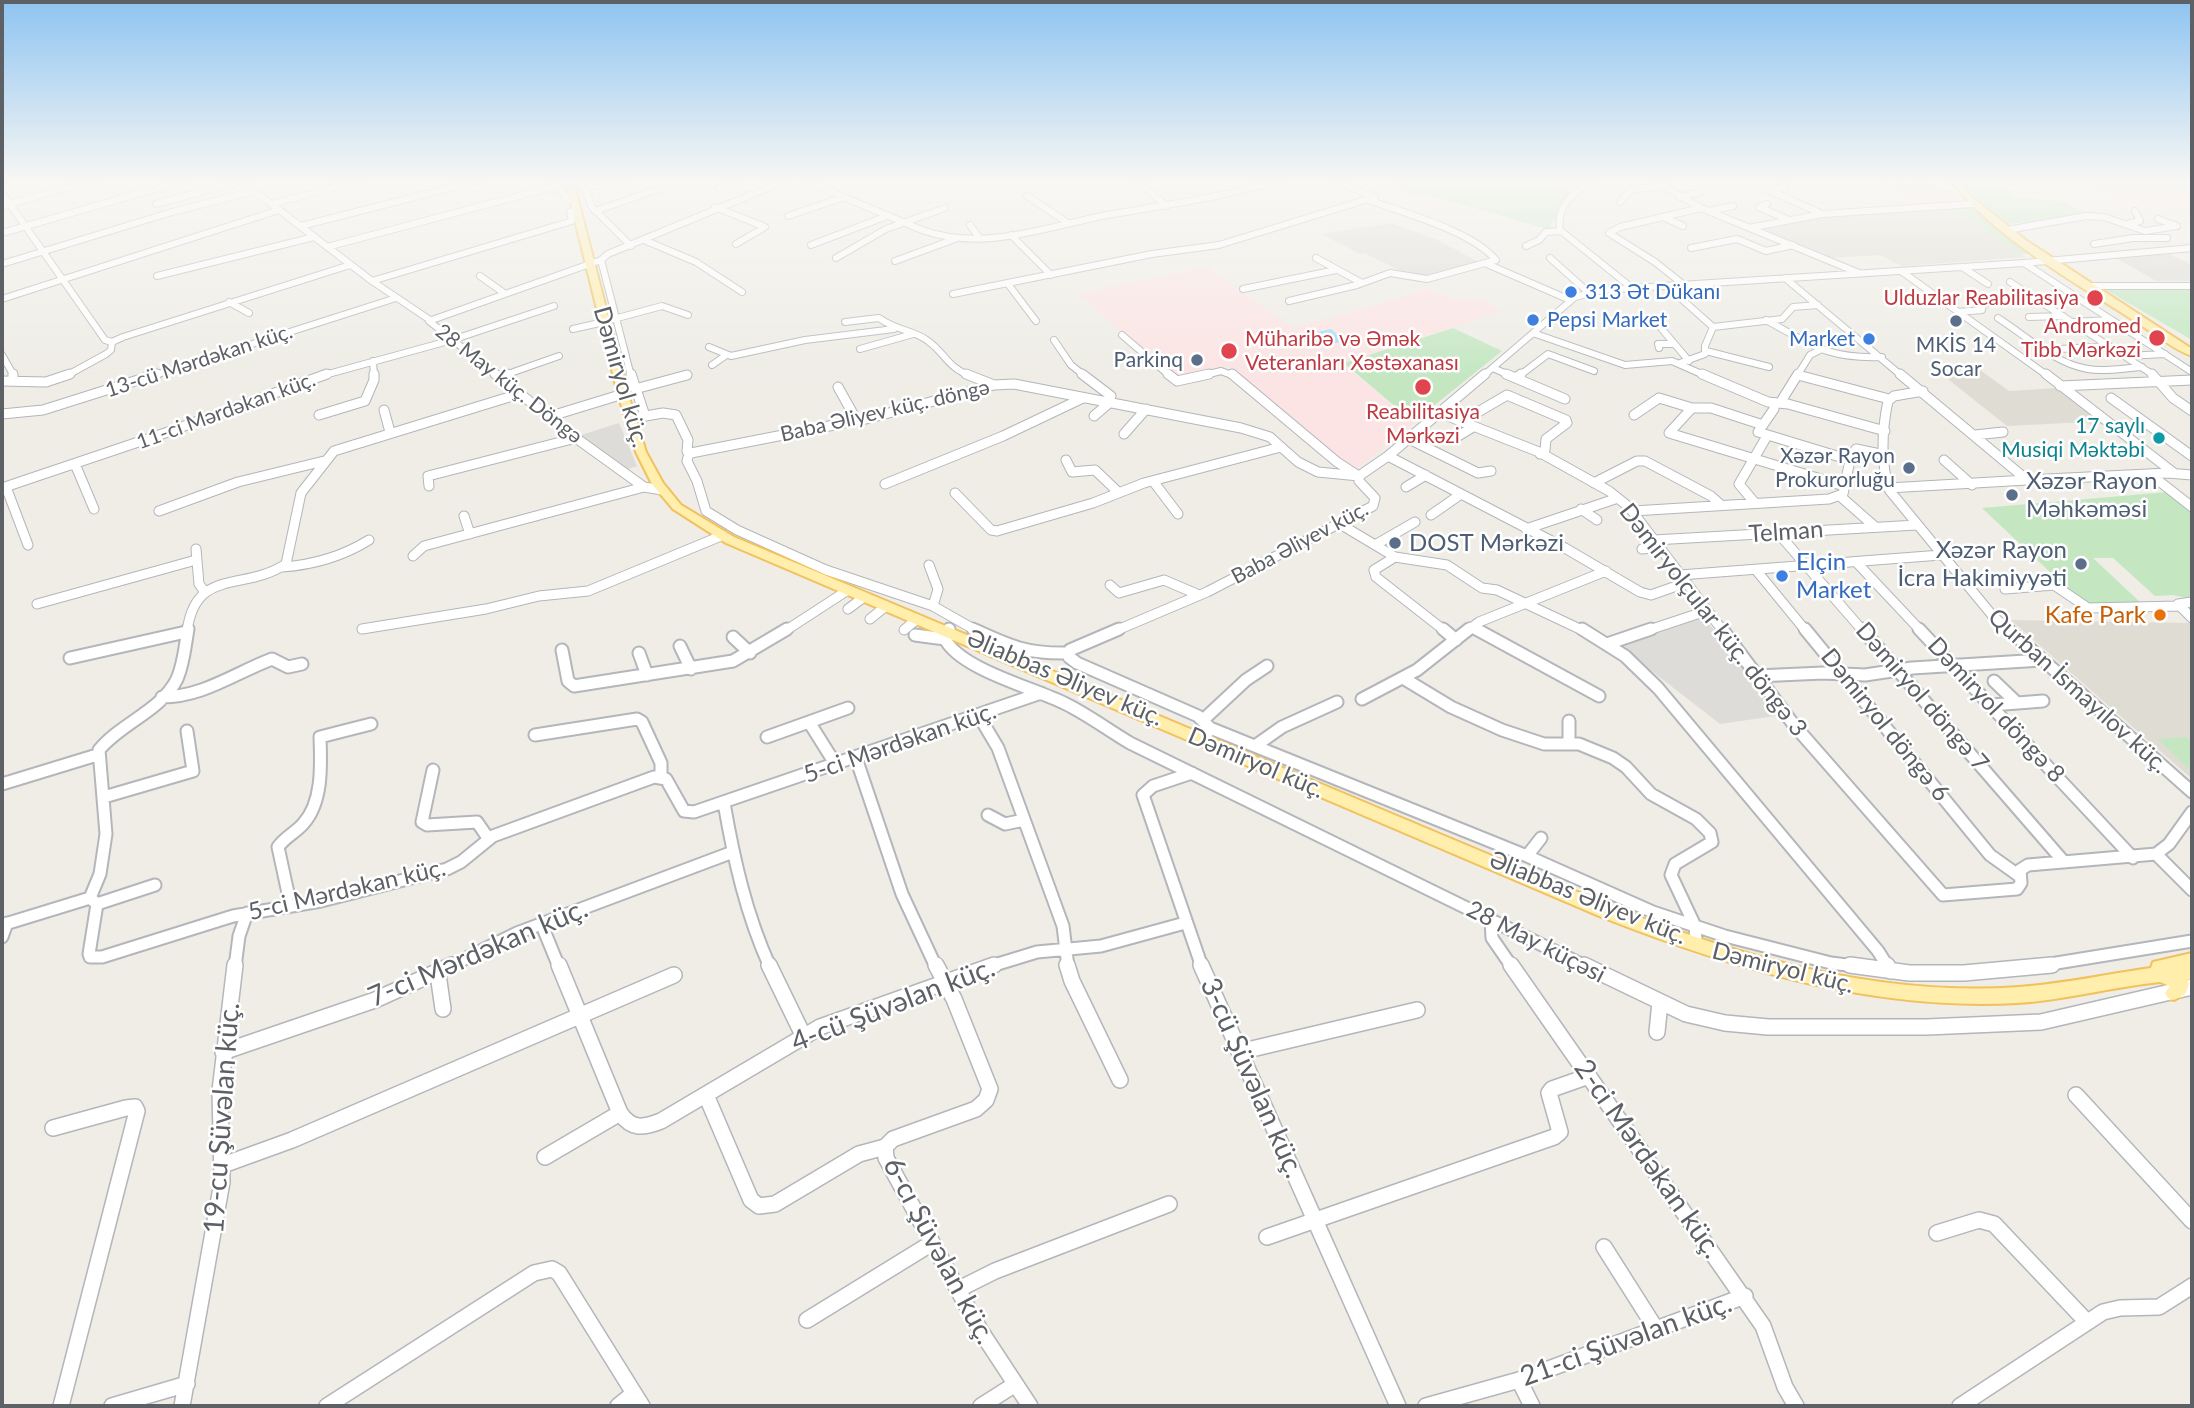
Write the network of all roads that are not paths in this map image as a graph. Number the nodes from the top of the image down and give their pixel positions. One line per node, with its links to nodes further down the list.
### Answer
1 (37, 246): 27 (street)
2 (64, 246): 27 (street)
3 (166, 246): 48 (street)
4 (279, 246): 45 (street)
5 (332, 246): 24 (street)
6 (490, 246): 50 (street)
7 (590, 246): 34 (main road)
8 (590, 246): 34 (main road, Dəmiryol küç.)
9 (631, 246): 34 (street, 28 May küç. Döngə)
10 (657, 246): 61 (street)
11 (857, 246): 29 (street)
12 (941, 246): 32 (street)
13 (1022, 246): 44 (street)
14 (1214, 246): 44 (street)
15 (1478, 246): 37 (street)
16 (1579, 246): 59 (street)
17 (1629, 246): 55 (street)
18 (1703, 246): 26 (street)
19 (1753, 246): 20 (street)
20 (1790, 246)
21 (1795, 246): 43 (street)
22 (2029, 246): 33 (main road)
23 (2098, 246): 28 (street)
24 (327, 247): 38 (street)
25 (2192, 247): 28 (street)
26 (1691, 248)
27 (41, 253): 36 (street); 48 (street)
28 (2111, 254): 33 (street, Baba Əliyev küç.)
29 (836, 258)
30 (1315, 258): 40 (street)
31 (1550, 258): 62 (street)
32 (895, 261)
33 (2051, 261): 35 (street, Baba Əliyev küç.); 57 (main road); 107 (main road)
34 (595, 262): 42 (street, 28 May küç. Döngə); 81 (main road, Dəmiryol küç.)
35 (2024, 263): 39 (street, Baba Əliyev küç.); 83 (street)
36 (2, 264)
37 (1487, 264): 52 (street); 67 (street)
38 (350, 265): 50 (street); 70 (street)
39 (1962, 267): 41 (street, Baba Əliyev küç.); 54 (street)
40 (1336, 270): 52 (street); 60 (street)
41 (1900, 271): 43 (street, Baba Əliyev küç.); 73 (street)
42 (561, 273): 49 (street); 63 (street, 28 May küç. Döngə)
43 (1859, 273): 47 (street, Baba Əliyev küç.)
44 (1051, 275): 53 (street)
45 (157, 276)
46 (480, 276): 63 (street)
47 (1785, 278): 55 (street, Baba Əliyev küç.); 71 (street)
48 (61, 279): 66 (street); 97 (street)
49 (571, 279)
50 (372, 281): 65 (street)
51 (2010, 282): 68 (street)
52 (1363, 283): 69 (street)
53 (1008, 284): 64 (street); 84 (street)
54 (1988, 284)
55 (1684, 285): 56 (street, Baba Əliyev küç.)
56 (1667, 286): 59 (street, Baba Əliyev küç.); 88 (street)
57 (2093, 286): 58 (street); 100 (main road)
58 (2192, 286)
59 (1632, 288): 62 (street, Baba Əliyev küç.)
60 (1243, 289)
61 (742, 292)
62 (1588, 292): 67 (street, Baba Əliyev küç.)
63 (504, 293): 80 (street, 28 May küç. Döngə)
64 (953, 294)
65 (396, 298): 80 (street); 152 (street, 13-cü Mərdəkan küç.)
66 (2, 299)
67 (1570, 300): 92 (street, Baba Əliyev küç.)
68 (2038, 300): 73 (street); 76 (street)
69 (1289, 301)
70 (229, 302): 74 (street); 97 (street)
71 (1818, 305): 82 (street); 113 (street)
72 (554, 306): 95 (street, 11-ci Mərdəkan küç.)
73 (1958, 312): 118 (street)
74 (248, 313)
75 (688, 315): 81 (street)
76 (2063, 316): 79 (street); 87 (street)
77 (1746, 317): 86 (street)
78 (1998, 317): 105 (street)
79 (2029, 317)
80 (430, 320): 95 (street, 28 May küç. Döngə)
81 (610, 320): 90 (street); 139 (main road, Dəmiryol küç.); 157 (main road, Əliabbas Əliyev küç.)
82 (1766, 320): 86 (street); 104 (street)
83 (2110, 320): 87 (street); 108 (street)
84 (1036, 321)
85 (845, 322): 91 (street)
86 (1755, 322): 88 (street)
87 (2072, 322): 99 (street)
88 (1713, 327): 106 (street)
89 (1661, 328): 98 (street)
90 (573, 329)
91 (894, 329): 93 (street); 111 (street)
92 (1533, 333): 119 (street); 123 (street, Baba Əliyev küç.)
93 (912, 334): 103 (street); 135 (street)
94 (1122, 335): 188 (street)
95 (452, 340): 116 (street, 11-ci Mərdəkan küç.); 129 (street, 28 May küç. Döngə)
96 (1054, 340): 145 (street)
97 (112, 342): 133 (street)
98 (1674, 344): 102 (street); 117 (street)
99 (2109, 346): 105 (street); 112 (street)
100 (2192, 346)
101 (709, 347): 111 (street)
102 (1659, 348)
103 (860, 349)
104 (1820, 350): 114 (street); 127 (street)
105 (2044, 350): 115 (street)
106 (1706, 351): 117 (street); 121 (street)
107 (2192, 352)
108 (2165, 354): 112 (street); 126 (street)
109 (2, 355): 133 (street)
110 (559, 356): 129 (street)
111 (725, 356): 120 (street)
112 (2126, 356): 122 (street)
113 (1882, 357): 114 (street); 138 (street)
114 (1849, 358): 124 (street)
115 (2057, 359): 118 (street); 122 (street)
116 (373, 361): 153 (street); 182 (street, 11-ci Mərdəkan küç.)
117 (1689, 361): 119 (street)
118 (2027, 361): 136 (street)
119 (1680, 363): 146 (street)
120 (712, 365)
121 (1769, 367)
122 (2142, 367): 134 (street)
123 (1493, 368): 130 (street); 151 (street, Baba Əliyev küç.)
124 (1858, 368)
125 (1594, 371): 130 (street)
126 (2192, 372)
127 (1798, 374): 144 (street); 146 (street)
128 (687, 375): 139 (street)
129 (498, 377): 140 (street, 28 May küç. Döngə)
130 (1517, 377): 143 (street)
131 (2, 380): 133 (street)
132 (2192, 380): 134 (street)
133 (13, 381)
134 (2161, 381): 136 (street); 150 (street)
135 (994, 385): 141 (street, Baba Əliyev küç. döngə); 158 (street, Baba Əliyev küç. döngə)
136 (2060, 386): 184 (street)
137 (838, 387): 158 (street)
138 (1923, 391): 144 (street); 166 (street)
139 (629, 392): 156 (street); 157 (street); 200 (main road, Dəmiryol küç.)
140 (519, 394): 156 (street, 28 May küç. Döngə); 163 (street)
141 (1083, 398): 145 (street, Baba Əliyev küç. döngə); 193 (street)
142 (2111, 398): 176 (street)
143 (1565, 399)
144 (1889, 399): 162 (street)
145 (1109, 403): 148 (street, Baba Əliyev küç. döngə); 155 (street)
146 (1777, 403): 160 (street); 162 (street)
147 (1692, 408): 154 (street); 160 (street); 177 (street)
148 (1146, 409): 165 (street); 171 (street, Baba Əliyev küç. döngə)
149 (384, 410): 163 (street)
150 (2192, 411)
151 (1440, 413): 159 (street, Dəmiryolçular küç. döngə 3); 170 (street, Baba Əliyev küç.)
152 (2, 414)
153 (319, 415)
154 (1634, 415)
155 (1094, 416)
156 (548, 417): 168 (street, 28 May küç. Döngə)
157 (639, 417): 172 (street); 263 (main road, Əliabbas Əliyev küç.)
158 (857, 421): 172 (street, Baba Əliyev küç. döngə)
159 (1461, 422): 161 (street, Dəmiryolçular küç. döngə 3); 173 (street)
160 (1763, 425): 167 (street)
161 (1473, 426): 169 (street); 173 (street, Dəmiryolçular küç. döngə 3)
162 (1885, 431): 174 (street)
163 (390, 432): 181 (street)
164 (2003, 432): 166 (street)
165 (1124, 434)
166 (1975, 435): 190 (street)
167 (1766, 436): 177 (street); 179 (street)
168 (576, 438): 186 (street); 197 (street, 28 May küç. Döngə)
169 (1455, 438)
170 (1409, 439): 175 (street, Baba Əliyev küç.); 183 (street)
171 (1281, 446): 188 (street, Baba Əliyev küç. döngə); 191 (street)
172 (689, 453): 241 (street, Dəmiryol küç.)
173 (1540, 454): 192 (street, Dəmiryolçular küç. döngə 3)
174 (1885, 455): 179 (street); 199 (street)
175 (1388, 456): 187 (street); 188 (street, Baba Əliyev küç.)
176 (2192, 456)
177 (1753, 459): 195 (street); 206 (street)
178 (1066, 460): 201 (street)
179 (1850, 460): 195 (street)
180 (1944, 460): 194 (street)
181 (324, 461): 211 (street); 237 (street)
182 (75, 464): 196 (street, 11-ci Mərdəkan küç.); 209 (street)
183 (1491, 471)
184 (2174, 473): 185 (street); 189 (street)
185 (2150, 474): 190 (street); 208 (street)
186 (417, 475)
187 (1426, 475): 198 (street); 203 (street)
188 (1359, 476): 218 (street, Baba Əliyev küç.)
189 (2190, 477)
190 (2028, 480): 194 (street)
191 (1153, 481): 201 (street); 213 (street)
192 (1594, 483): 205 (street, Dəmiryolçular küç. döngə 3); 207 (street)
193 (885, 484)
194 (1972, 485): 199 (street)
195 (1844, 486): 204 (street)
196 (4, 487): 227 (street)
197 (644, 487): 200 (street, 28 May küç. Döngə); 223 (street)
198 (1406, 487)
199 (1888, 488): 219 (street, Qurban İsmayılov küç.)
200 (662, 490): 224 (main road, Dəmiryol küç.)
201 (1117, 491): 202 (street)
202 (955, 493)
203 (1461, 494): 214 (street); 221 (street)
204 (1840, 496): 206 (street); 220 (street)
205 (1618, 498): 210 (street); 212 (street, Dəmiryolçular küç. döngə 3)
206 (1754, 502): 207 (street)
207 (1720, 504): 212 (street)
208 (2192, 507)
209 (94, 509)
210 (1581, 509): 216 (street); 221 (street)
211 (159, 511)
212 (1633, 511): 226 (street, Dəmiryolçular küç. döngə 3)
213 (1178, 514)
214 (1432, 515)
215 (464, 516): 223 (street)
216 (1597, 520)
217 (1415, 522): 228 (street)
218 (1340, 524): 228 (street); 246 (street, Baba Əliyev küç.)
219 (1917, 525): 220 (street, Telman); 231 (street, Qurban İsmayılov küç.)
220 (1873, 526): 222 (street, Telman)
221 (1526, 529): 240 (street)
222 (1778, 533): 226 (street, Telman); 238 (street, Dəmiryol döngə 7)
223 (470, 534): 232 (street)
224 (721, 536): 241 (main road, Dəmiryol küç.); 260 (street)
225 (369, 540): 237 (street)
226 (1657, 544): 230 (street, Telman); 242 (street, Dəmiryolçular küç. döngə 3)
227 (28, 545)
228 (1375, 545): 233 (street)
229 (196, 548): 234 (street)
230 (1642, 550)
231 (1941, 555): 235 (street); 274 (street, Qurban İsmayılov küç.)
232 (413, 556)
233 (1395, 557): 250 (street); 266 (street)
234 (196, 560): 245 (street); 249 (street)
235 (1858, 564): 238 (street); 277 (street, Dəmiryol döngə 8)
236 (929, 565): 252 (street)
237 (282, 567): 245 (street)
238 (1808, 567): 239 (street); 279 (street, Dəmiryol döngə 7)
239 (1756, 570): 242 (street); 281 (street, Dəmiryol döngə 6)
240 (1606, 571): 242 (street); 250 (street)
241 (851, 579): 247 (main road, Dəmiryol küç.); 252 (street, Dəmiryol küç.); 271 (street)
242 (1683, 579): 255 (street, Dəmiryolçular küç. döngə 3)
243 (1110, 585): 246 (street)
244 (2005, 589): 253 (street)
245 (205, 592): 262 (street)
246 (1199, 595): 272 (street, Baba Əliyev küç.)
247 (864, 597): 251 (main road, Dəmiryol küç.); 254 (street)
248 (2192, 601): 253 (street)
249 (37, 604)
250 (1524, 604): 259 (street); 267 (street)
251 (886, 606): 257 (street); 258 (main road, Dəmiryol küç.)
252 (933, 606): 272 (street, Dəmiryol küç.)
253 (2179, 606): 256 (street)
254 (848, 609)
255 (1706, 611): 267 (street); 282 (street, Dəmiryolçular küç. döngə 3)
256 (2192, 618)
257 (870, 619)
258 (917, 620): 261 (street); 263 (main road, Dəmiryol küç.)
259 (1471, 627): 266 (street); 286 (street)
260 (362, 629)
261 (904, 631)
262 (186, 632): 273 (street); 287 (street)
263 (947, 634): 264 (street); 285 (street, 28 May küçəsi); 298 (main road, Əliabbas Əliyev küç.); 344 (main road, Dəmiryol küç.)
264 (915, 635)
265 (733, 637): 271 (street)
266 (1456, 640): 283 (street)
267 (1607, 644): 340 (street)
268 (680, 646): 278 (street)
269 (562, 650): 280 (street)
270 (639, 653): 280 (street)
271 (750, 653): 278 (street)
272 (1068, 653): 298 (street)
273 (70, 658)
274 (2042, 660): 277 (street); 311 (street, Qurban İsmayılov küç.)
275 (302, 664): 287 (street)
276 (1267, 666): 298 (street)
277 (1956, 667): 279 (street); 292 (street, Dəmiryol döngə 8)
278 (691, 669): 280 (street)
279 (1900, 671): 281 (street); 323 (street, Dəmiryol döngə 7)
280 (647, 675)
281 (1844, 675): 282 (street); 324 (street, Dəmiryol döngə 6)
282 (1757, 676): 324 (street, Dəmiryolçular küç. döngə 3)
283 (1403, 678): 288 (street); 302 (street)
284 (1994, 681): 291 (street)
285 (1041, 693): 294 (street, 5-ci Mərdəkan küç.); 308 (street, 28 May küçəsi)
286 (1599, 696)
287 (162, 697): 304 (street)
288 (1362, 699)
289 (2043, 701): 291 (street)
290 (1337, 702): 303 (street)
291 (2017, 703): 292 (street)
292 (1992, 705): 322 (street, Dəmiryol döngə 8)
293 (848, 708): 296 (street)
294 (979, 716): 305 (street, 5-ci Mərdəkan küç.); 316 (street)
295 (1569, 721): 302 (street)
296 (810, 722): 301 (street); 306 (street)
297 (371, 724): 328 (street)
298 (1206, 728): 303 (street, Dəmiryol küç.); 336 (main road, Əliabbas Əliyev küç.)
299 (187, 731): 312 (street)
300 (535, 735): 309 (street)
301 (767, 737)
302 (1569, 740): 334 (street)
303 (1255, 746): 321 (street, Dəmiryol küç.)
304 (97, 755): 310 (street); 312 (street)
305 (856, 758): 306 (street, 5-ci Mərdəkan küç.); 345 (street, 6-cı Şüvəlan küç.)
306 (836, 765): 313 (street, 5-ci Mərdəkan küç.)
307 (433, 770): 317 (street)
308 (1192, 773): 330 (street, 28 May küçəsi); 332 (street, 3-cü Şüvəlan küç.)
309 (661, 776): 313 (street, 5-ci Mərdəkan küç.); 317 (street, 5-ci Mərdəkan küç.)
310 (2, 784)
311 (2192, 792)
312 (104, 797): 327 (street)
313 (724, 803): 319 (street)
314 (2192, 812): 320 (street)
315 (988, 815): 316 (street)
316 (1024, 820): 338 (street)
317 (488, 838): 328 (street, 5-ci Mərdəkan küç.)
318 (1541, 838): 321 (street)
319 (733, 852): 331 (street, 7-ci Mərdəkan küç.); 353 (street)
320 (2156, 854): 322 (street); 326 (street)
321 (1527, 856): 334 (street, Dəmiryol küç.)
322 (2133, 858): 323 (street)
323 (2064, 862): 324 (street)
324 (2018, 875)
325 (155, 885): 327 (street)
326 (2192, 890)
327 (94, 901): 329 (street, 5-ci Mərdəkan küç.); 333 (street)
328 (286, 907): 329 (street, 5-ci Mərdəkan küç.)
329 (247, 913): 354 (street, 19-cu Şüvəlan küç.)
330 (1491, 918): 348 (street, 28 May küçəsi); 356 (street, 2-ci Mərdəkan küç.)
331 (541, 923): 342 (street, 7-ci Mərdəkan küç.); 351 (street)
332 (1185, 923): 338 (street, 4-cü Şüvəlan küç.); 355 (street, 3-cü Şüvəlan küç.)
333 (4, 924): 335 (street)
334 (1695, 926): 336 (street); 340 (street, Dəmiryol küç.)
335 (2, 937)
336 (1696, 942): 339 (main road, Əliabbas Əliyev küç.)
337 (2192, 942): 340 (street, Dəmiryol küç.)
338 (1065, 950): 345 (street, 4-cü Şüvəlan küç.); 357 (street)
339 (2192, 960)
340 (1890, 971)
341 (2192, 972): 344 (main road, Dəmiryol küç.)
342 (438, 974): 349 (street); 354 (street, 7-ci Mərdəkan küç.)
343 (674, 975): 351 (street)
344 (2156, 975): 347 (main road)
345 (944, 981): 353 (street, 4-cü Şüvəlan küç.); 362 (street, 6-cı Şüvəlan küç.)
346 (2192, 987): 347 (street, 28 May küçəsi)
347 (2174, 993): 348 (street, 28 May küçəsi)
348 (1660, 1002): 352 (street)
349 (443, 1009)
350 (1417, 1010): 355 (street)
351 (580, 1018): 360 (street); 364 (street)
352 (1657, 1032)
353 (803, 1035): 358 (street, 4-cü Şüvəlan küç.)
354 (223, 1052): 364 (street, 19-cu Şüvəlan küç.)
355 (1239, 1052): 366 (street, 3-cü Şüvəlan küç.)
356 (1590, 1076): 366 (street); 374 (street, 2-ci Mərdəkan küç.)
357 (1120, 1080)
358 (706, 1095): 360 (street, 4-cü Şüvəlan küç.); 362 (street)
359 (2076, 1095): 367 (street)
360 (620, 1113): 363 (street)
361 (53, 1128): 382 (street)
362 (885, 1147): 370 (street, 6-cı Şüvəlan küç.)
363 (545, 1157)
364 (223, 1165): 379 (street, 19-cu Şüvəlan küç.)
365 (1169, 1204): 373 (street)
366 (1316, 1220): 369 (street); 389 (street, 3-cü Şüvəlan küç.)
367 (2192, 1221)
368 (1937, 1233): 376 (street)
369 (1267, 1237)
370 (932, 1243): 373 (street, 6-cı Şüvəlan küç.); 375 (street)
371 (1604, 1247): 377 (street)
372 (2192, 1286): 376 (street)
373 (957, 1290): 380 (street, 6-cı Şüvəlan küç.)
374 (1745, 1296): 377 (street, 21-ci Şüvəlan küç.); 392 (street, 2-ci Mərdəkan küç.)
375 (807, 1320)
376 (2087, 1322): 393 (street)
377 (1656, 1329): 378 (street, 21-ci Şüvəlan küç.)
378 (1519, 1380): 390 (street, 21-ci Şüvəlan küç.); 391 (street)
379 (187, 1384): 383 (street); 384 (street, 19-cu Şüvəlan küç.)
380 (1014, 1385): 387 (street); 388 (street, 6-cı Şüvəlan küç.)
381 (638, 1399): 385 (street); 386 (street)
382 (61, 1406)
383 (112, 1406)
384 (182, 1406)
385 (327, 1406)
386 (618, 1406)
387 (981, 1406)
388 (1030, 1406)
389 (1398, 1406)
390 (1426, 1406)
391 (1532, 1406)
392 (1796, 1406)
393 (1960, 1406)

